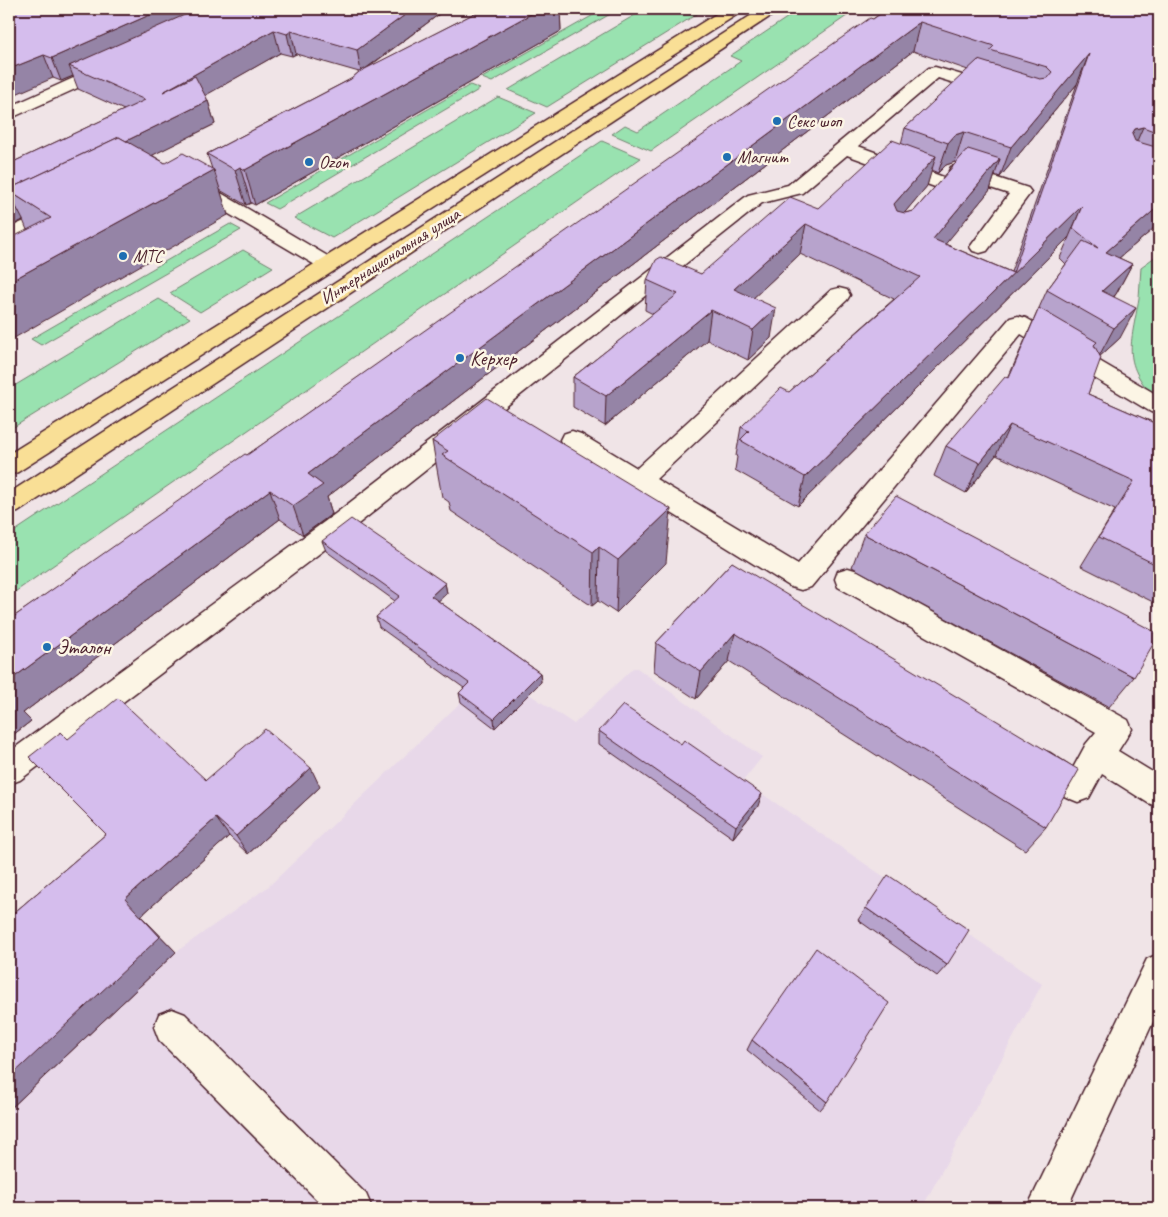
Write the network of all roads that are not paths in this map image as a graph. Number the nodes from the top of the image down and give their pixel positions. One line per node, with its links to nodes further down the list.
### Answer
1 (735, 9): 13 (main road, Интернациональная улица)
2 (771, 9): 19 (main road, Интернациональная улица)
3 (123, 61): 5 (street)
4 (1011, 96): 6 (street)
5 (9, 114)
6 (844, 147): 8 (street); 23 (street)
7 (178, 175): 13 (street)
8 (942, 183): 9 (street); 12 (street)
9 (929, 198)
10 (78, 201): 11 (street)
11 (9, 236)
12 (980, 248)
13 (329, 265): 17 (main road, Интернациональная улица)
14 (839, 295): 18 (street)
15 (1159, 406): 18 (street)
16 (572, 440): 18 (street)
17 (9, 466)
18 (638, 481)
19 (9, 505)
20 (848, 579): 22 (street)
21 (1020, 751): 22 (street)
22 (1097, 754): 24 (street)
23 (9, 770)
24 (1159, 793)
25 (1159, 971): 28 (street)
26 (172, 1027): 27 (street)
27 (352, 1208)
28 (1047, 1208)

